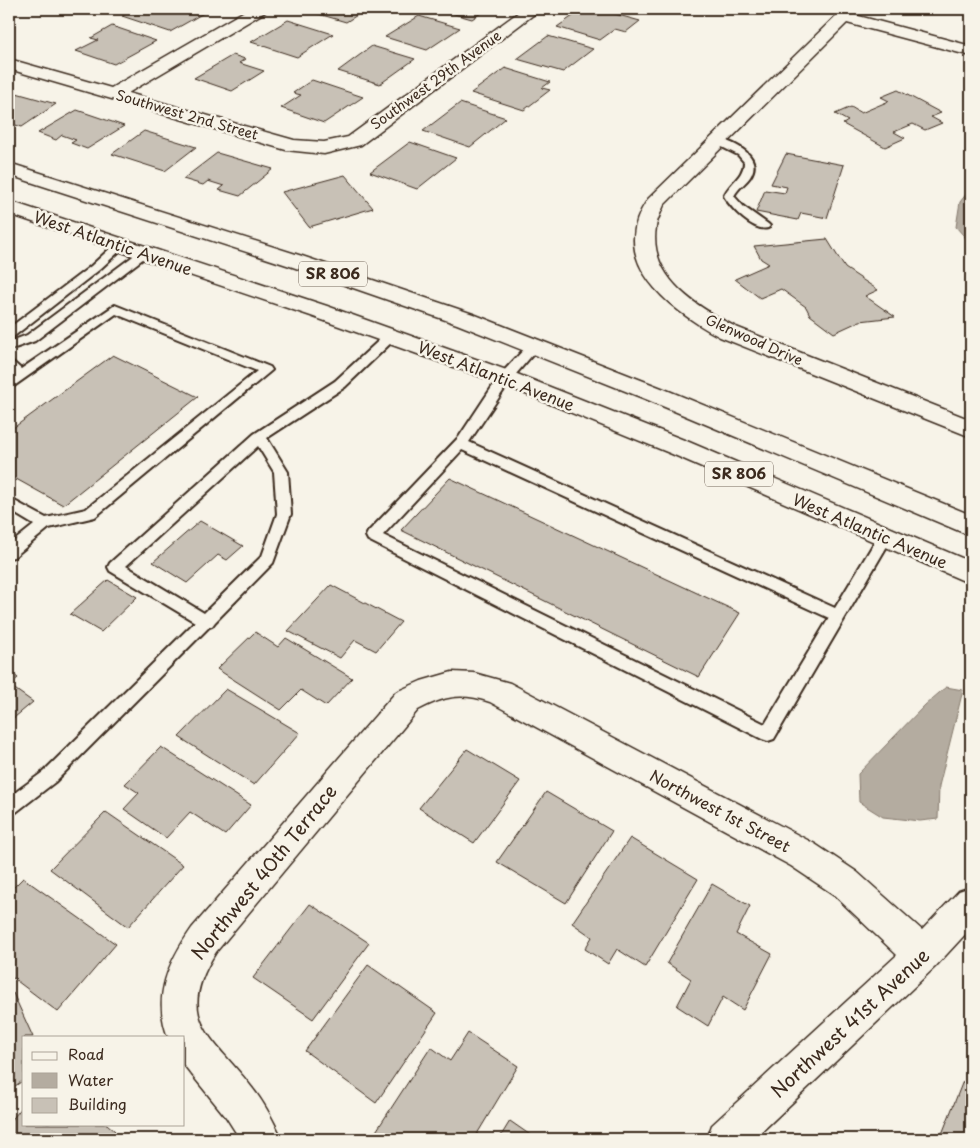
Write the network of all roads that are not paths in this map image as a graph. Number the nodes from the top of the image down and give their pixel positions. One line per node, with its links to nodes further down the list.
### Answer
1 (259, 9): 6 (street)
2 (533, 9): 7 (street, Southwest 29th Avenue)
3 (848, 13): 4 (street); 8 (street, Glenwood Drive)
4 (971, 51)
5 (9, 64): 6 (street, Southwest 2nd Street)
6 (113, 94): 7 (street, Southwest 2nd Street)
7 (364, 134)
8 (718, 141): 11 (lane); 21 (street, Glenwood Drive)
9 (9, 169): 17 (street, SR 806)
10 (9, 207): 12 (street, West Atlantic Avenue / SR 806)
11 (764, 226)
12 (120, 245): 13 (street, West Atlantic Avenue / SR 806); 14 (lane)
13 (144, 253): 15 (street, West Atlantic Avenue / SR 806); 16 (lane)
14 (9, 334)
15 (391, 336): 19 (street, West Atlantic Avenue / SR 806); 22 (lane)
16 (9, 346)
17 (534, 346): 19 (lane); 26 (street, SR 806)
18 (9, 365): 20 (lane)
19 (505, 378): 23 (lane); 27 (street, West Atlantic Avenue / SR 806)
20 (14, 379): 25 (lane)
21 (971, 429)
22 (259, 437): 31 (lane); 31 (lane)
23 (461, 444): 30 (lane); 30 (lane)
24 (9, 504): 25 (lane)
25 (44, 524): 28 (lane)
26 (971, 526)
27 (885, 537): 29 (street, West Atlantic Avenue / SR 806); 30 (lane)
28 (9, 552)
29 (971, 574)
30 (838, 616)
31 (207, 622): 33 (lane)
32 (499, 692): 35 (street, Northwest 1st Street); 36 (street, Northwest 40th Terrace)
33 (9, 806)
34 (971, 904): 35 (street, Northwest 41st Avenue)
35 (923, 955): 37 (street, Northwest 41st Avenue)
36 (262, 1139)
37 (726, 1139)

